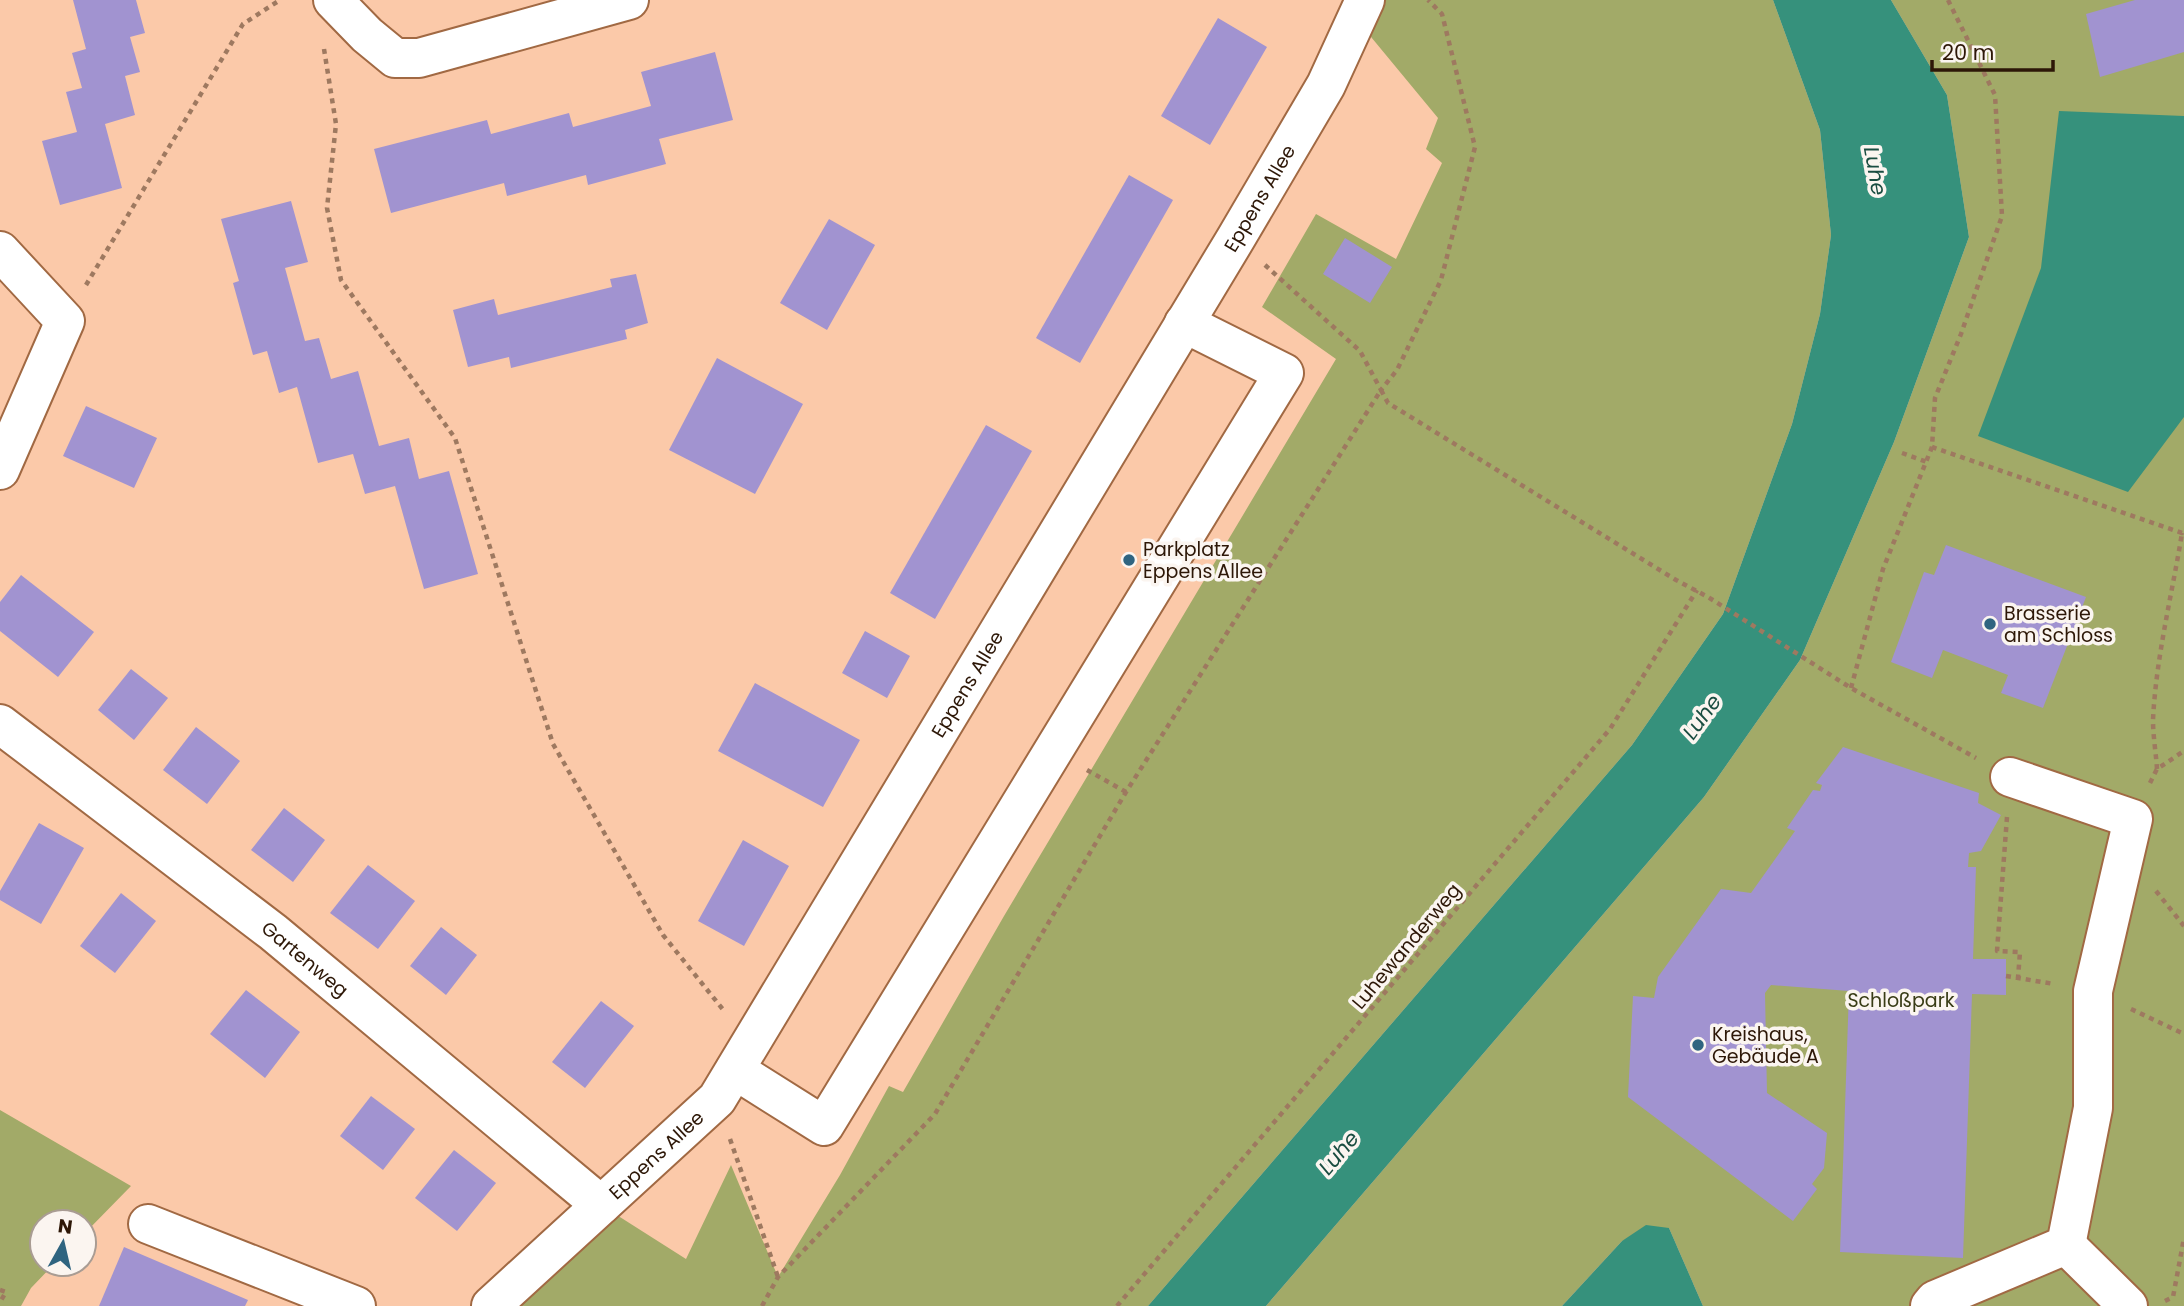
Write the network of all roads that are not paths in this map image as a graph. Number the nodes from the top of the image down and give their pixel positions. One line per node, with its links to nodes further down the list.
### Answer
1 (333, 0): 2 (street)
2 (629, 0)
3 (1364, 0): 5 (street, Eppens Allee)
4 (0, 251): 6 (street)
5 (1184, 323): 9 (street, Eppens Allee); 9 (street)
6 (0, 470)
7 (0, 724): 10 (street, Gartenweg)
8 (2010, 777): 12 (street)
9 (734, 1070): 10 (street, Eppens Allee)
10 (601, 1205): 14 (street, Eppens Allee)
11 (148, 1224): 13 (street)
12 (2066, 1245): 15 (street); 16 (street)
13 (356, 1306)
14 (491, 1306)
15 (1930, 1306)
16 (2128, 1306)

